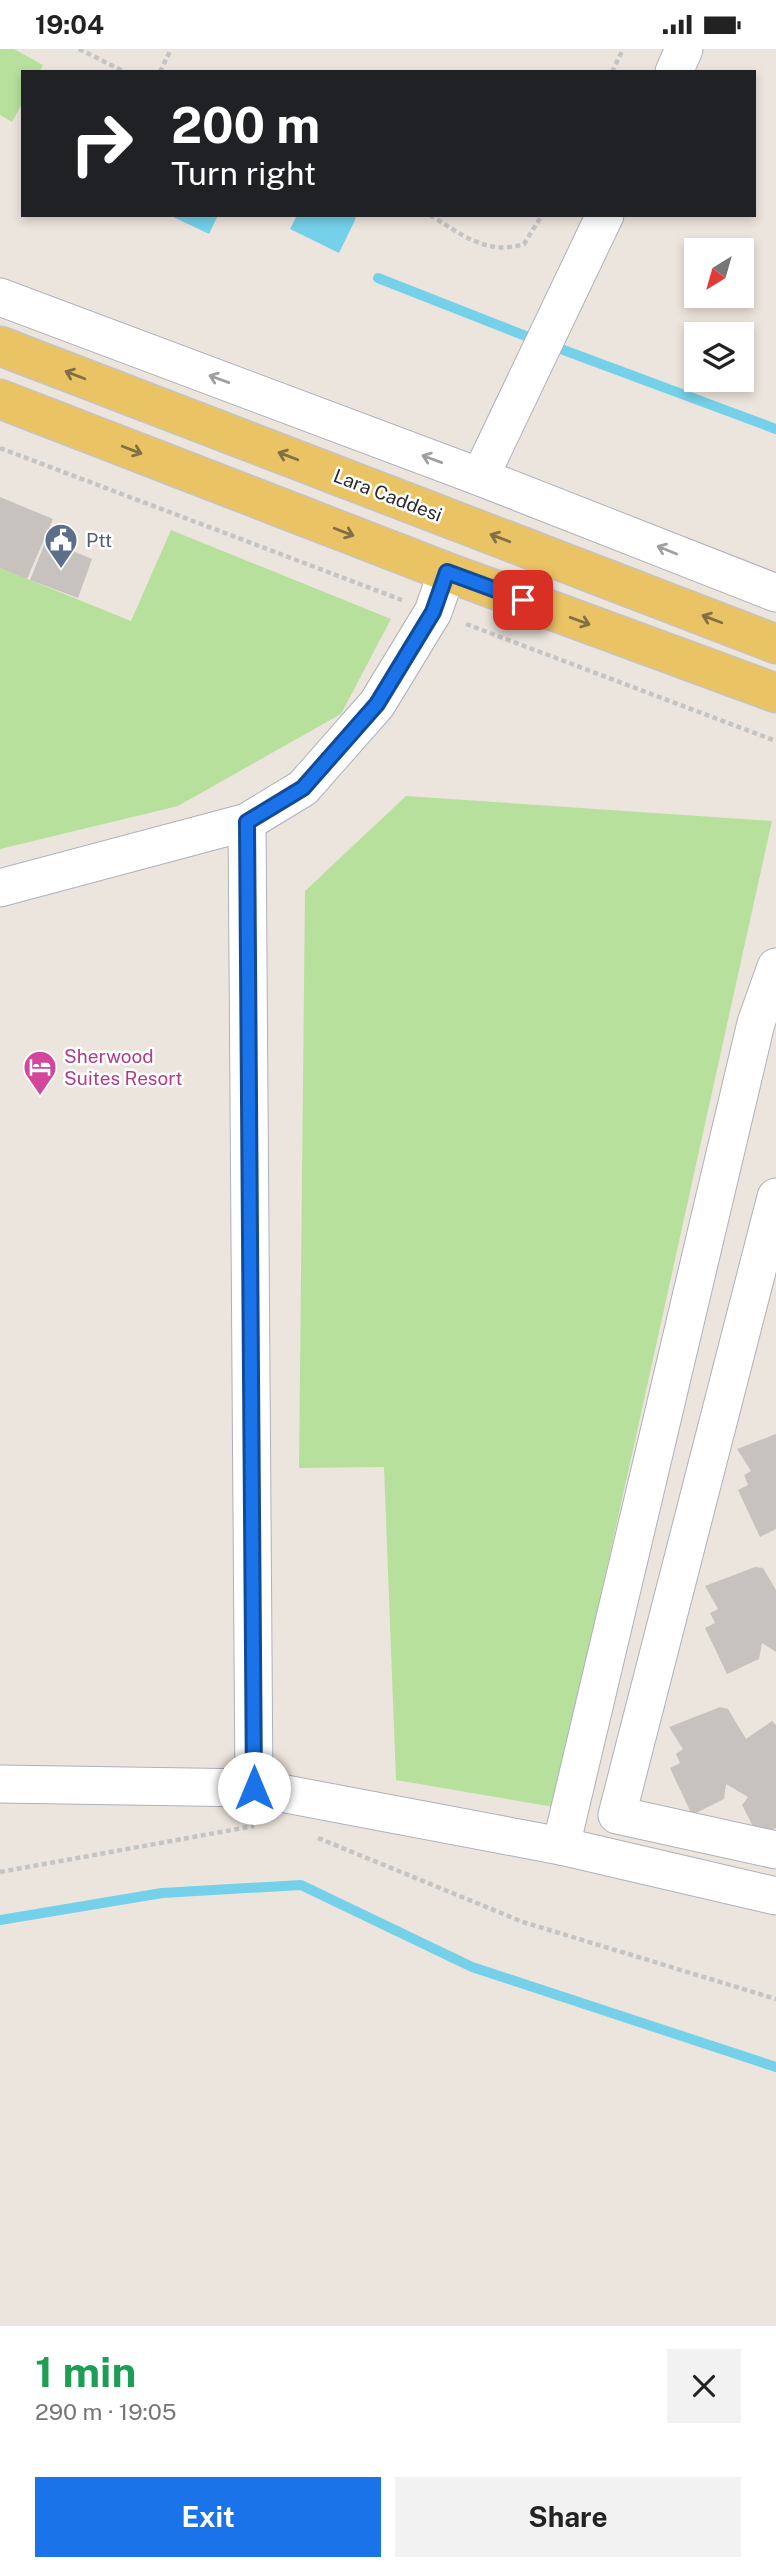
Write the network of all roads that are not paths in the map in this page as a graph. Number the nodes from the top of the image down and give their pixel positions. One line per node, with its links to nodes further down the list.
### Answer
1 (684, 49): 2 (street)
2 (675, 70)
3 (604, 217): 7 (street)
4 (0, 297): 7 (street, one-way to 4)
5 (0, 346): 10 (main road, Lara Caddesi, one-way to 5)
6 (0, 399): 8 (main road, one-way to 8)
7 (481, 477): 9 (street, one-way to 7)
8 (447, 572): 11 (main road, one-way to 11); 12 (street)
9 (776, 593)
10 (776, 644)
11 (776, 693)
12 (247, 822): 13 (street); 17 (street)
13 (0, 888)
14 (776, 967): 18 (street)
15 (776, 1197): 19 (street)
16 (0, 1784): 17 (street)
17 (254, 1788): 18 (street)
18 (561, 1846): 20 (street)
19 (776, 1850)
20 (776, 1896)

